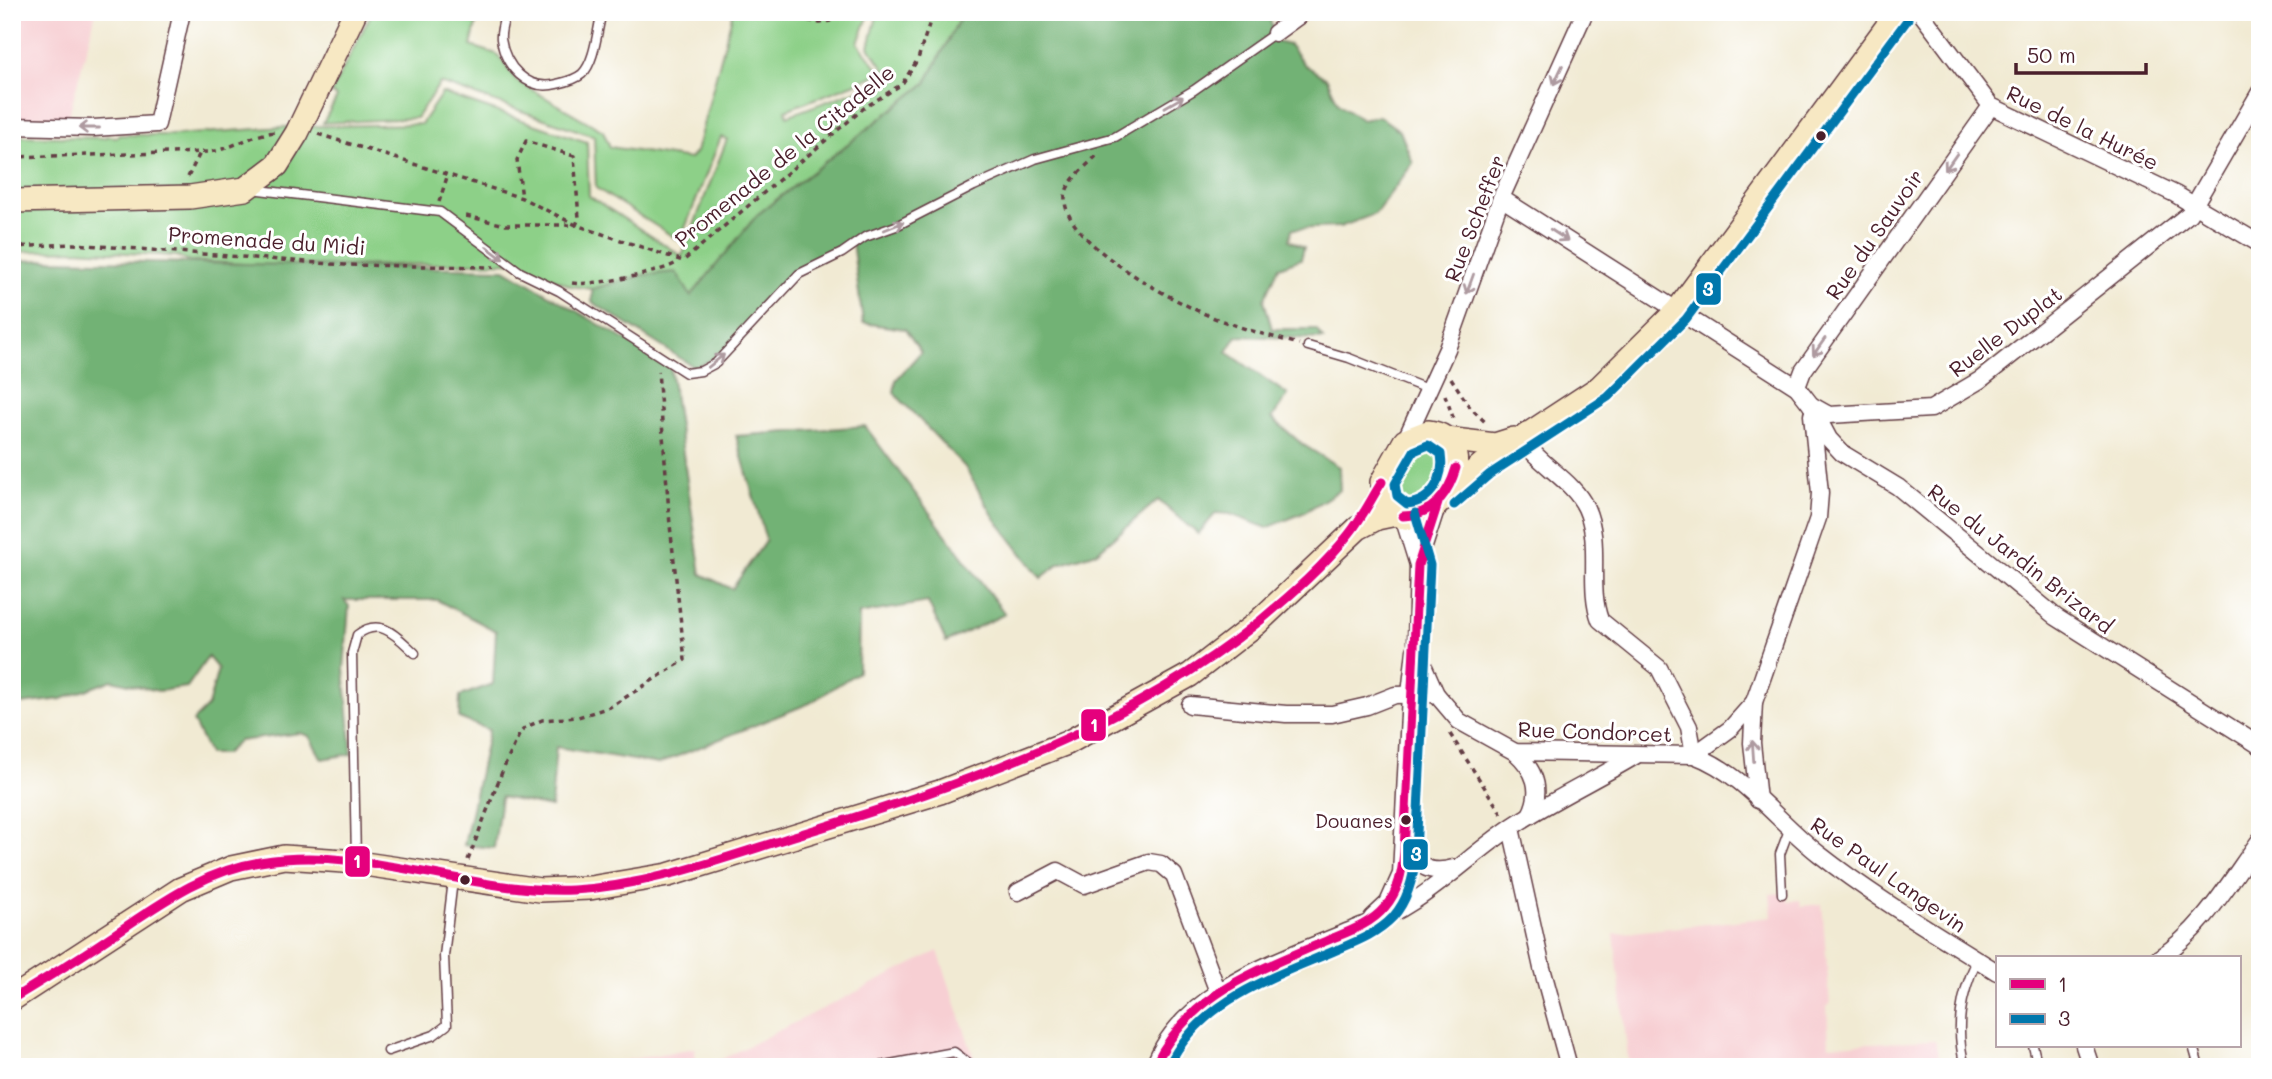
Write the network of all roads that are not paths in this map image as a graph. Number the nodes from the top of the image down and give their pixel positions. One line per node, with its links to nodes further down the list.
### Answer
1 (183, 12): 12 (street, one-way to 12)
2 (355, 12): 13 (main road)
3 (506, 12): 4 (lane)
4 (602, 12)
5 (1304, 12): 9 (street)
6 (1585, 12): 14 (street, Rue Scheffer, one-way to 14)
7 (1898, 12): 18 (main road)
8 (1920, 12): 11 (street, Rue de la Hurée)
9 (1275, 33): 13 (lane, one-way to 9)
10 (2260, 92): 16 (street, Ruelle Duplat)
11 (1991, 106): 16 (street, Rue de la Hurée); 20 (street, Rue du Sauvoir, one-way to 20)
12 (12, 126)
13 (245, 189): 15 (main road)
14 (1501, 198): 18 (street, Rue du Jardin Brizard, one-way to 18); 21 (street, Rue Scheffer, one-way to 21)
15 (12, 201)
16 (2195, 205): 17 (street, Rue de la Hurée); 22 (street, Ruelle Duplat)
17 (2260, 244)
18 (1676, 311): 20 (street, Rue du Jardin Brizard); 24 (main road)
19 (1308, 346): 21 (lane)
20 (1797, 387): 22 (street, Rue du Jardin Brizard)
21 (1427, 389): 25 (street, Rue Scheffer)
22 (1811, 405): 35 (street); 37 (street, Rue du Jardin Brizard)
23 (1454, 434): 24 (main road); 25 (main road); 27 (main road)
24 (1521, 438): 27 (main road); 39 (street)
25 (1405, 441): 26 (main road)
26 (1382, 482): 28 (main road); 29 (main road)
27 (1442, 499): 28 (main road); 30 (street, Rue Condorcet)
28 (1400, 515): 29 (main road); 30 (street, Rue Condorcet)
29 (1347, 537): 49 (main road)
30 (1418, 565): 31 (street, Rue Condorcet)
31 (1416, 640): 33 (street); 34 (street, Rue Condorcet)
32 (415, 653): 47 (lane)
33 (1410, 694): 34 (street); 36 (street); 43 (street)
34 (1436, 694): 38 (street, Rue Condorcet)
35 (1754, 702): 39 (street); 41 (street, one-way to 35)
36 (1190, 705)
37 (2260, 746)
38 (1515, 752): 40 (street, Rue Condorcet); 42 (street)
39 (1694, 755): 40 (street, Rue Condorcet); 41 (street, Rue Paul Langevin)
40 (1636, 756): 42 (street)
41 (1758, 800): 45 (street, Rue Paul Langevin)
42 (1530, 815): 44 (street)
43 (1405, 827): 48 (street); 52 (street)
44 (1511, 828): 48 (street); 65 (street)
45 (1789, 830): 51 (lane); 54 (street, Rue Paul Langevin)
46 (2260, 840): 53 (street)
47 (356, 863): 49 (main road); 57 (main road)
48 (1456, 868): 52 (street)
49 (454, 877): 61 (lane)
50 (1018, 892): 56 (street)
51 (1782, 894)
52 (1361, 926): 56 (street)
53 (2166, 956)
54 (1977, 960): 55 (street, Rue Paul Langevin); 66 (lane)
55 (1996, 971)
56 (1218, 992): 64 (street)
57 (12, 999)
58 (2033, 1048): 67 (lane)
59 (2085, 1048): 68 (street)
60 (2194, 1048): 69 (lane)
61 (388, 1051)
62 (874, 1067): 63 (lane)
63 (974, 1067)
64 (1154, 1067)
65 (1569, 1067)
66 (1965, 1067)
67 (2038, 1067)
68 (2091, 1067)
69 (2199, 1067)

